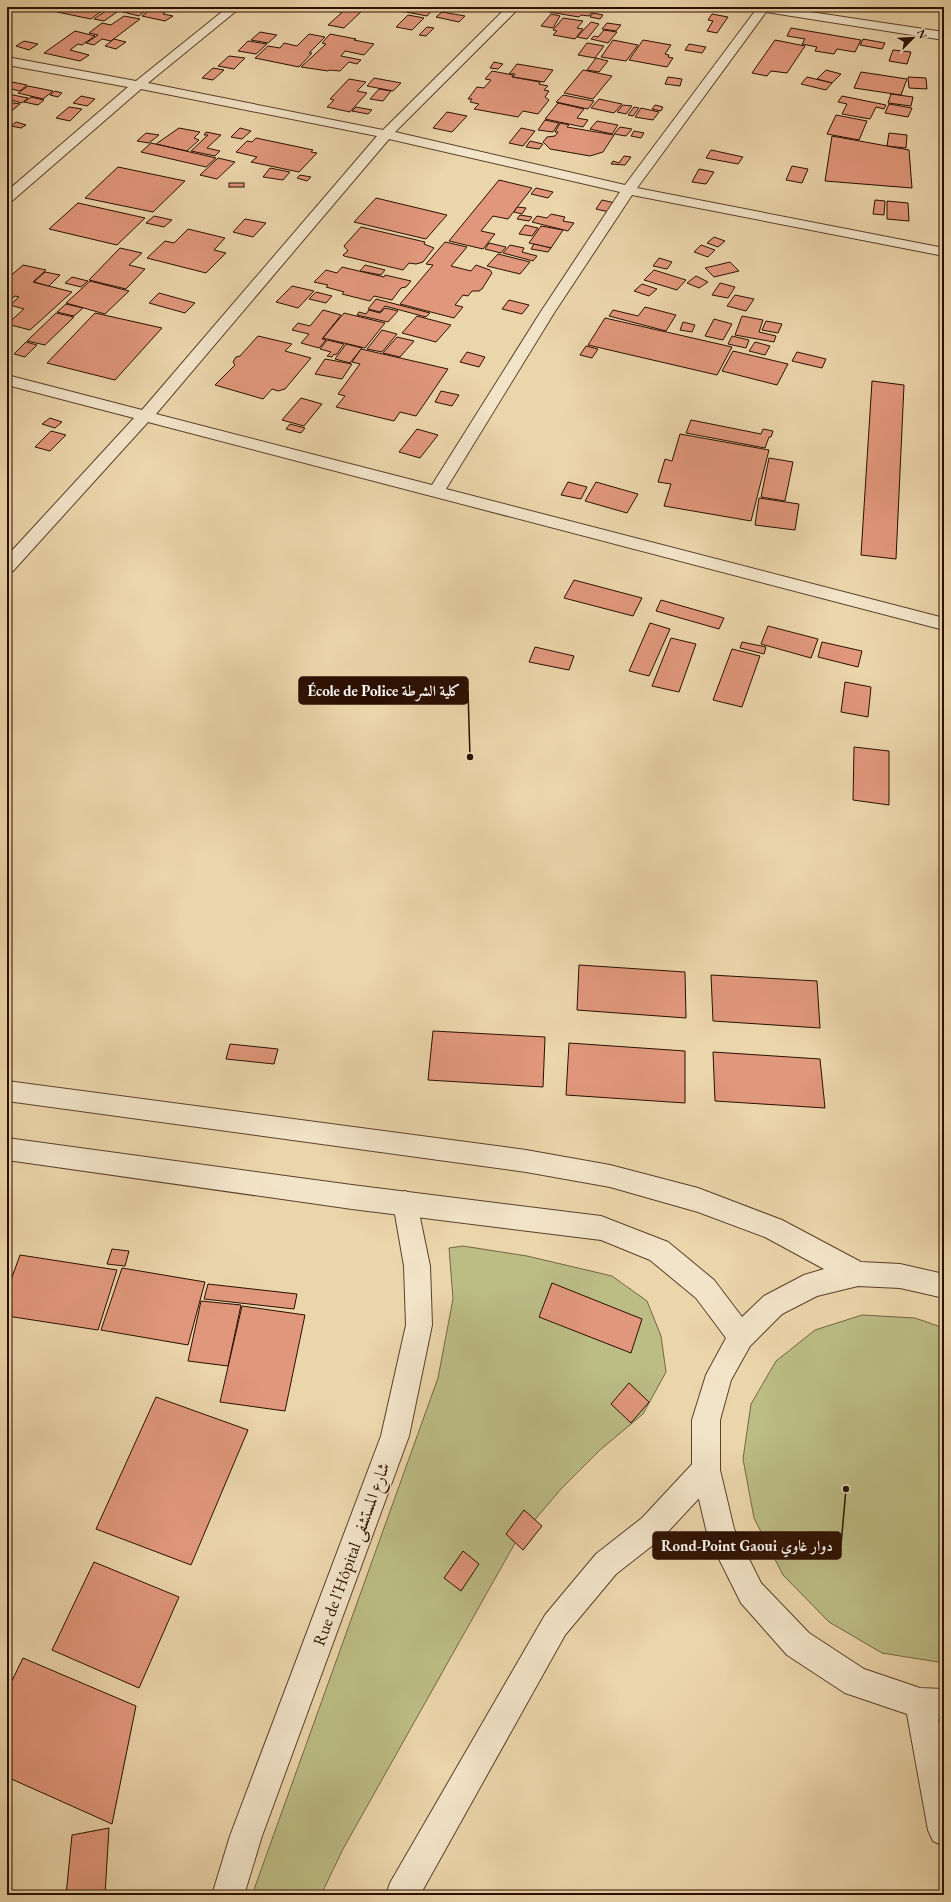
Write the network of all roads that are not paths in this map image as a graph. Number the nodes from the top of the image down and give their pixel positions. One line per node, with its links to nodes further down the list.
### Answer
1 (235, 7): 6 (street)
2 (514, 7): 7 (street)
3 (760, 8): 4 (street); 8 (street)
4 (944, 36)
5 (7, 62): 6 (street)
6 (138, 85): 7 (street); 9 (street)
7 (386, 134): 8 (street); 12 (street)
8 (628, 190): 10 (street); 13 (street)
9 (7, 198)
10 (944, 252)
11 (7, 380): 12 (street)
12 (145, 416): 13 (street); 14 (street)
13 (436, 492): 15 (street)
14 (7, 567)
15 (944, 624)
16 (7, 1091): 19 (street)
17 (7, 1149): 18 (street)
18 (405, 1203): 21 (street); 25 (street, Rue de l'Hôpital شارع المستشفى)
19 (858, 1274): 20 (street); 21 (street)
20 (944, 1284)
21 (741, 1337): 22 (street)
22 (706, 1470): 23 (street); 26 (street)
23 (932, 1703): 24 (street)
24 (944, 1830)
25 (228, 1895)
26 (402, 1895)

